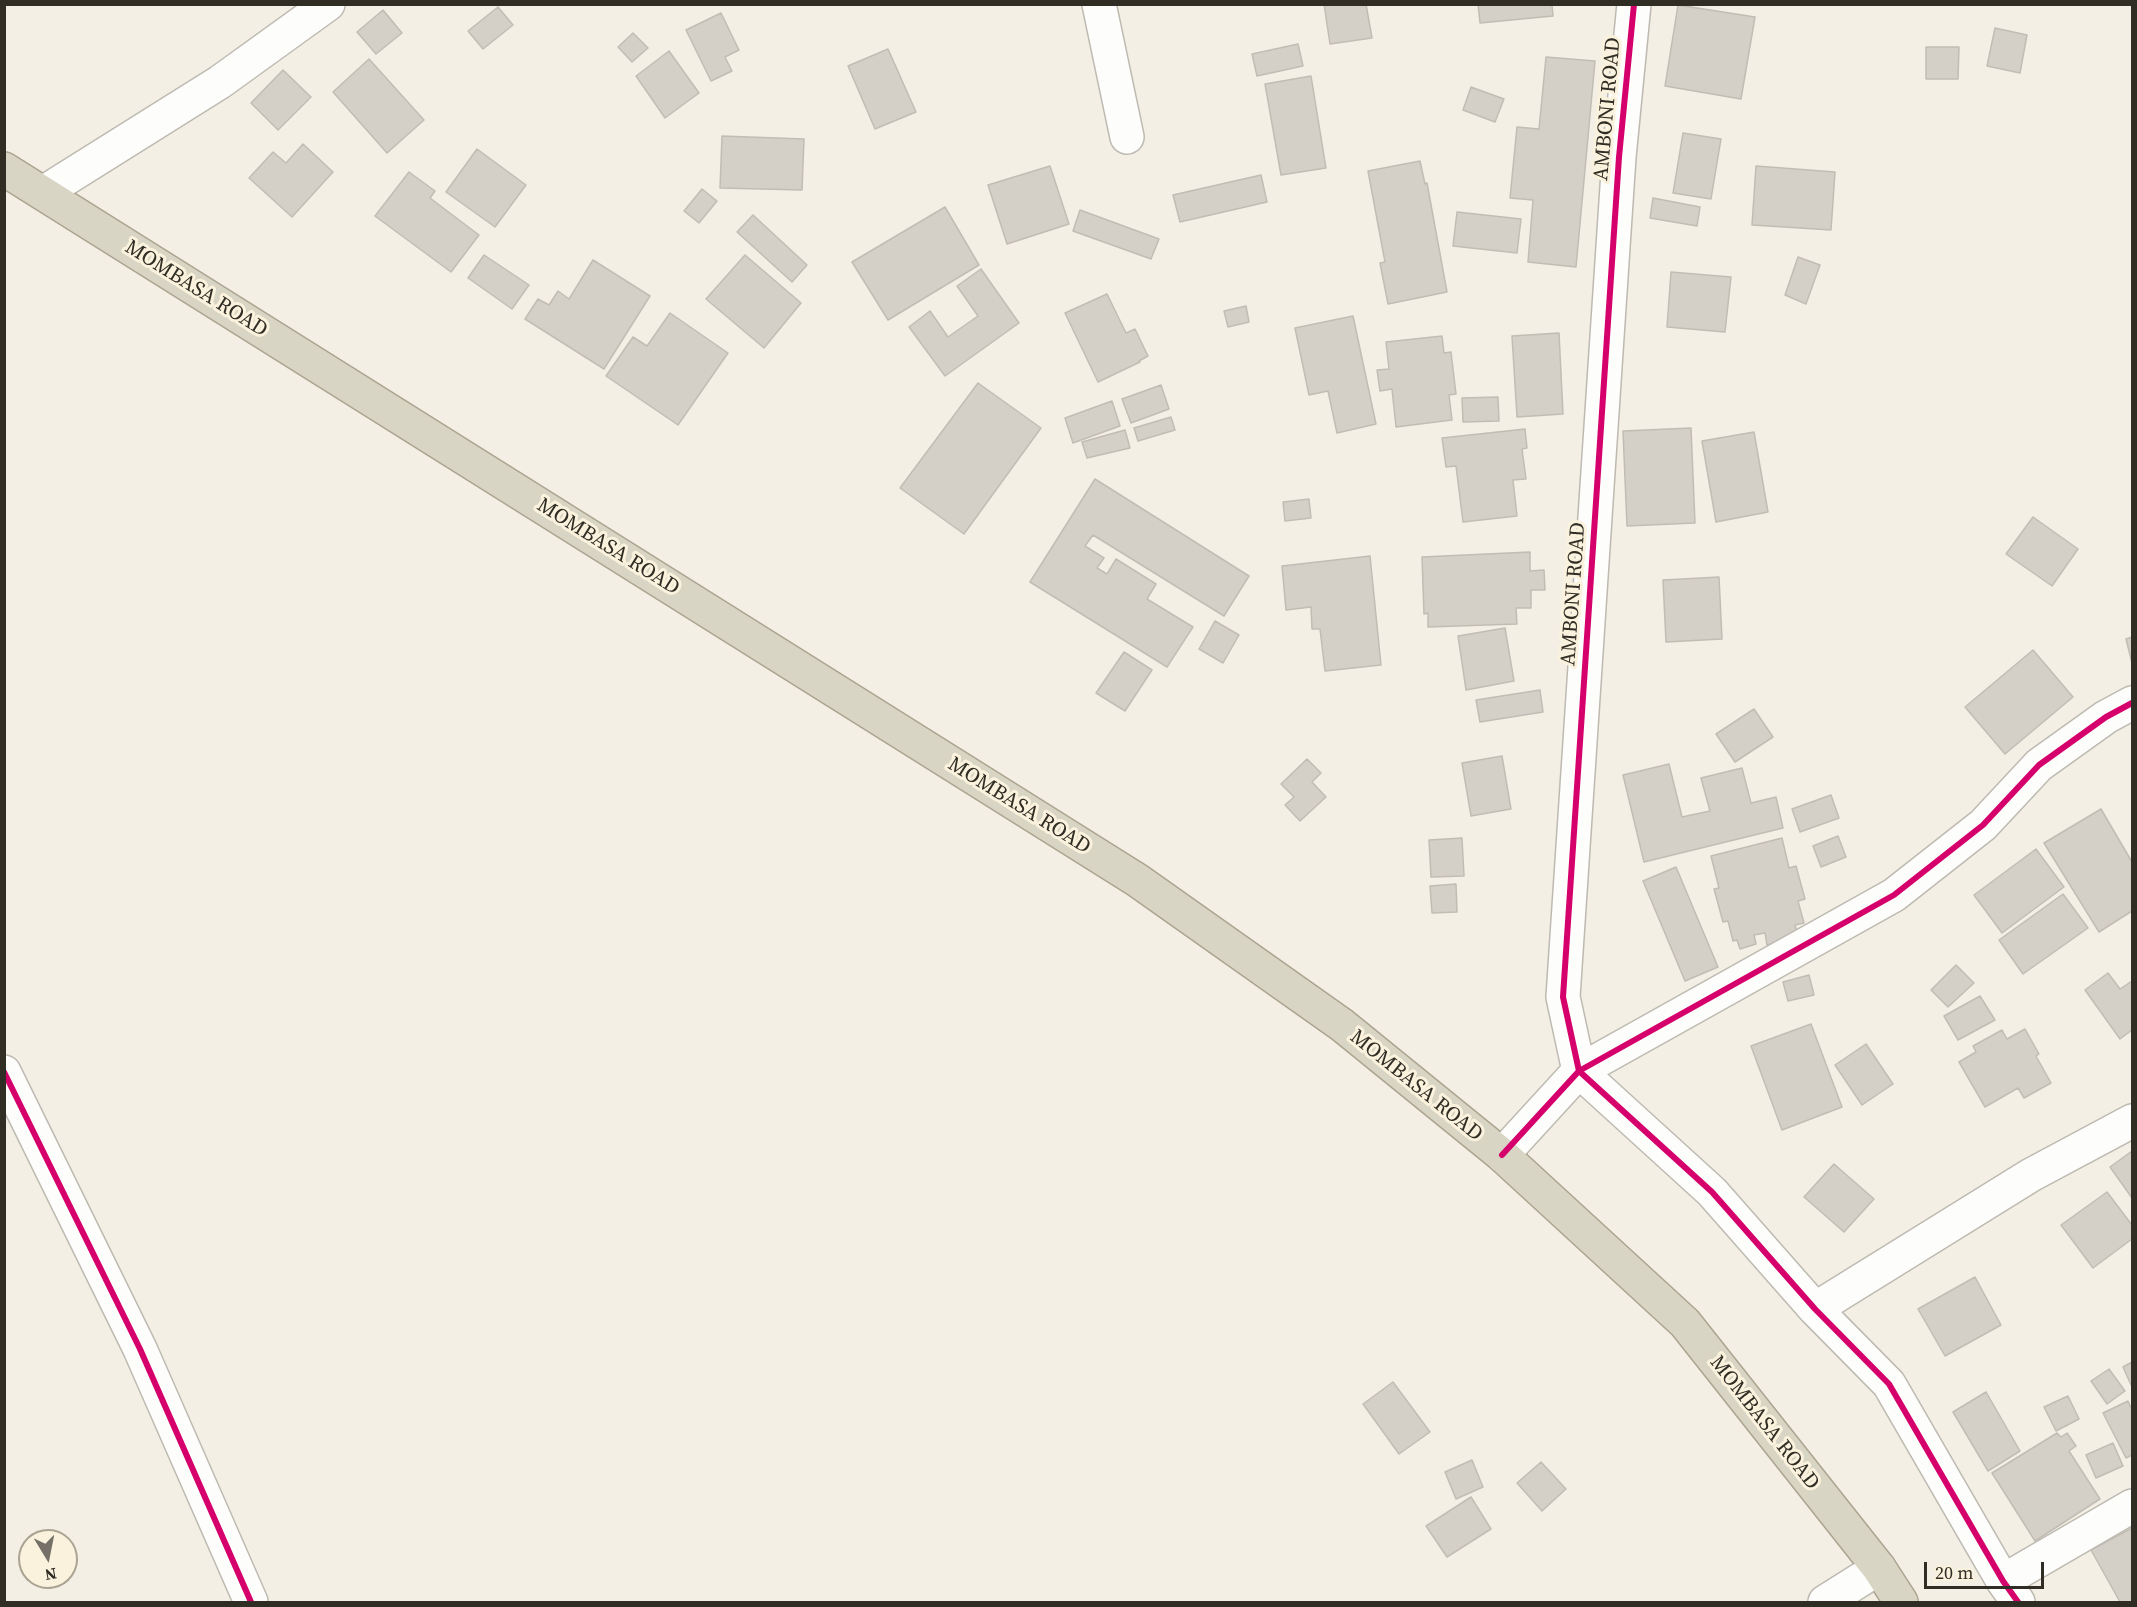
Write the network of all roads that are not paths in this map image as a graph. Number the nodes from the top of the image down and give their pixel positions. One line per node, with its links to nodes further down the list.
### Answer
1 (328, 4): 6 (street)
2 (1099, 4): 4 (street)
3 (1634, 4): 8 (street, AMBONI ROAD)
4 (1127, 137)
5 (4, 169): 6 (highway, MOMBASA ROAD)
6 (43, 193): 11 (highway, MOMBASA ROAD)
7 (2133, 703): 8 (street)
8 (1579, 1071): 11 (street); 12 (street)
9 (4, 1072): 16 (street)
10 (2133, 1121): 12 (street)
11 (1502, 1155): 14 (highway, MOMBASA ROAD)
12 (1815, 1309): 15 (street)
13 (2133, 1506): 15 (street)
14 (1879, 1568): 17 (street); 18 (highway, MOMBASA ROAD)
15 (2010, 1592)
16 (251, 1602)
17 (1825, 1602)
18 (1901, 1602)

